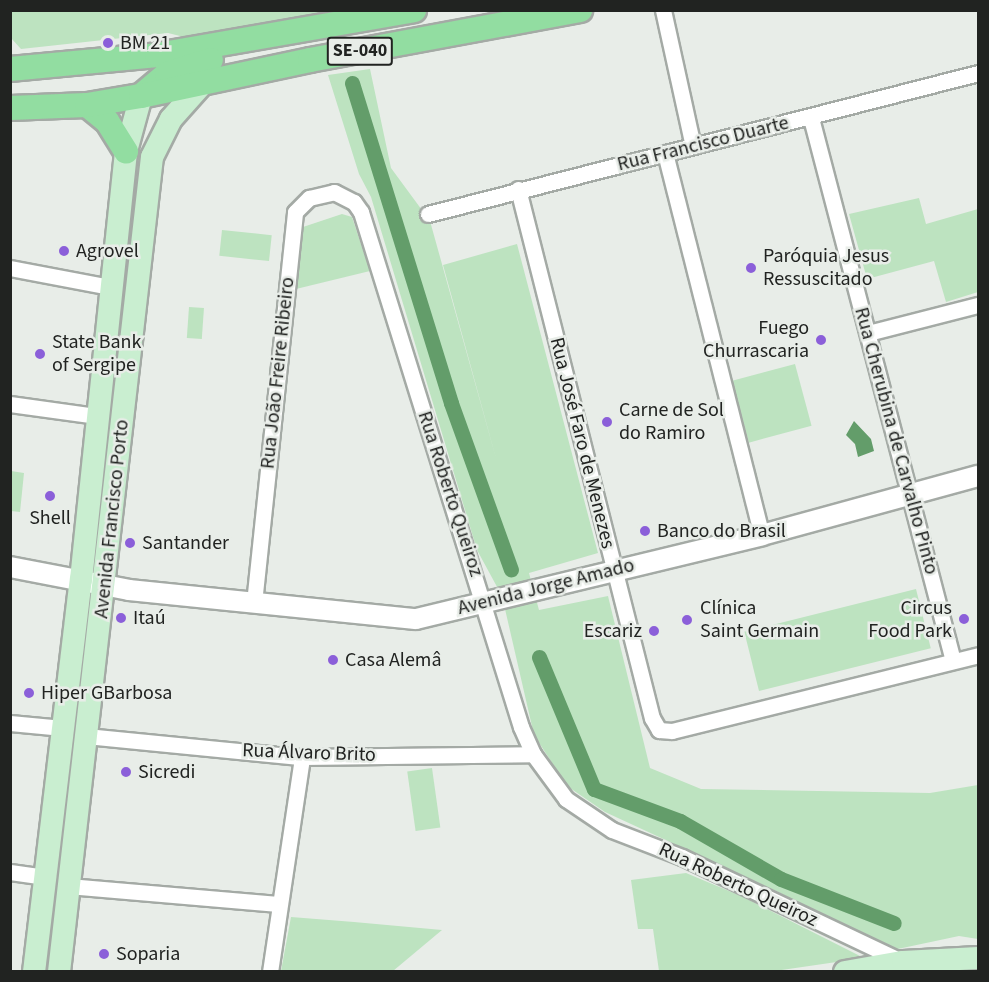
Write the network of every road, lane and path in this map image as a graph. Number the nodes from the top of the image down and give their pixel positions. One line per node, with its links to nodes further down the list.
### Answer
1 (414, 10): 4 (main road, SE-040)
2 (580, 10): 7 (main road, SE-040)
3 (663, 10): 12 (street)
4 (381, 16): 5 (main road, SE-040); 8 (main road)
5 (10, 69)
6 (978, 73): 11 (street, Rua Francisco Duarte)
7 (203, 83): 8 (main road, SE-040); 31 (main road, Avenida Francisco Porto)
8 (141, 96): 9 (main road, SE-040); 13 (main road, Avenida Francisco Porto)
9 (87, 105): 10 (main road, SE-040); 13 (main road)
10 (10, 108)
11 (812, 118): 12 (street, Rua Francisco Duarte); 21 (street, Rua Cherubina de Carvalho Pinto)
12 (693, 146): 14 (street, Rua Francisco Duarte)
13 (126, 151): 19 (main road, Avenida Francisco Porto)
14 (665, 153): 15 (street, Rua Francisco Duarte); 26 (street)
15 (518, 189): 17 (street, Rua Francisco Duarte); 29 (street, Rua José Faro de Menezes)
16 (354, 202): 32 (street, Rua João Freire Ribeiro); 33 (street, Rua Roberto Queiroz)
17 (428, 214)
18 (10, 268): 19 (street)
19 (111, 287): 23 (main road, Avenida Francisco Porto)
20 (978, 305): 21 (street)
21 (868, 333): 25 (street, Rua Cherubina de Carvalho Pinto)
22 (10, 404): 23 (street)
23 (97, 416): 30 (main road, Avenida Francisco Porto)
24 (978, 476): 25 (street, Avenida Jorge Amado)
25 (912, 494): 26 (street, Avenida Jorge Amado); 35 (street, Rua Cherubina de Carvalho Pinto)
26 (762, 535): 29 (street, Avenida Jorge Amado)
27 (10, 554): 30 (street)
28 (10, 567): 30 (street)
29 (614, 571): 33 (street, Avenida Jorge Amado); 35 (street, Rua José Faro de Menezes)
30 (81, 573): 31 (street, Avenida Jorge Amado); 37 (main road, Avenida Francisco Porto)
31 (106, 583): 32 (street, Avenida Jorge Amado); 38 (main road, Avenida Francisco Porto)
32 (254, 603): 33 (street, Avenida Jorge Amado)
33 (484, 603): 39 (street, Rua Roberto Queiroz)
34 (978, 654): 35 (street)
35 (953, 661)
36 (10, 723): 37 (street)
37 (63, 728): 42 (main road, Avenida Francisco Porto)
38 (86, 736): 40 (street, Rua Álvaro Brito); 43 (main road, Avenida Francisco Porto)
39 (533, 754): 40 (street, Rua Álvaro Brito); 46 (street, Rua Roberto Queiroz)
40 (302, 757): 44 (street)
41 (10, 872): 42 (street)
42 (44, 877): 47 (main road, Avenida Francisco Porto)
43 (68, 886): 44 (street); 48 (main road, Avenida Francisco Porto)
44 (278, 904): 49 (street)
45 (978, 958): 46 (main road)
46 (903, 962): 50 (main road)
47 (34, 972)
48 (59, 972)
49 (270, 972)
50 (845, 972)

